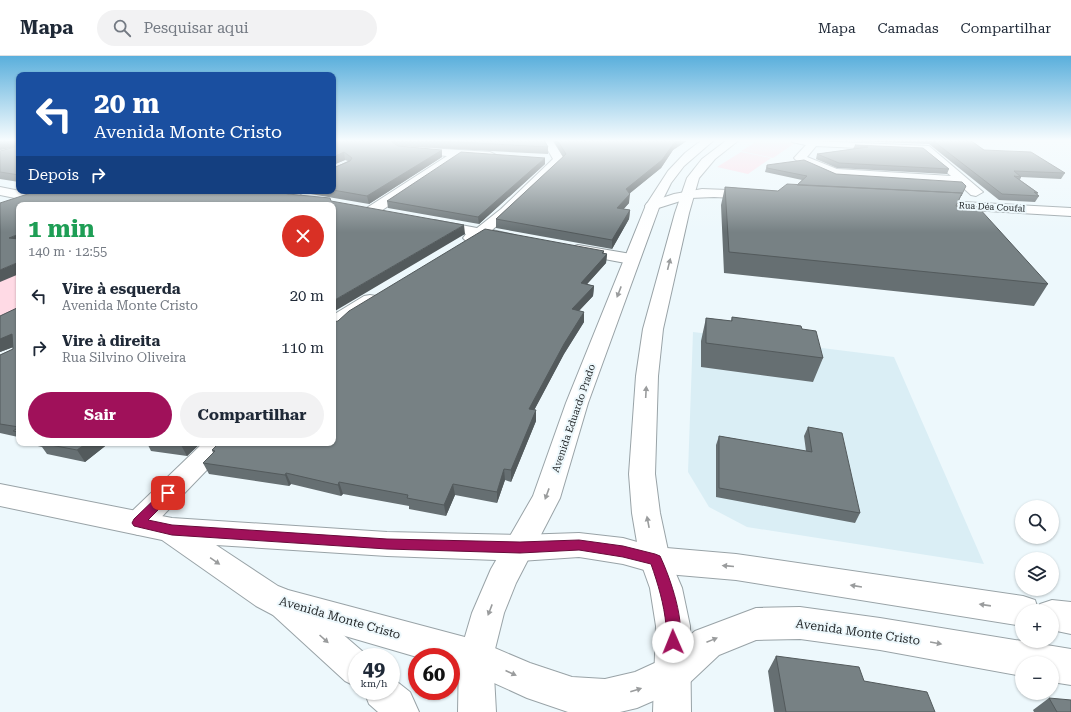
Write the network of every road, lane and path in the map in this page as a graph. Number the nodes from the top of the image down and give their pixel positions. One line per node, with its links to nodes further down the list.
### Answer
1 (432, 171): 21 (main road)
2 (548, 171): 25 (main road)
3 (674, 171): 19 (main road, Avenida Eduardo Prado)
4 (697, 171): 13 (main road)
5 (827, 171): 7 (main road)
6 (951, 171): 7 (main road)
7 (963, 181): 9 (main road)
8 (0, 191): 10 (main road)
9 (976, 192)
10 (16, 193)
11 (30, 194): 18 (main road)
12 (294, 194): 15 (main road); 16 (main road)
13 (688, 194): 14 (main road); 19 (main road); 37 (main road, one-way to 13)
14 (767, 196)
15 (311, 200)
16 (279, 202)
17 (916, 203): 22 (main road, Rua Déa Coufal)
18 (0, 204)
19 (652, 206): 29 (main road, Avenida Eduardo Prado)
20 (355, 209): 21 (main road)
21 (370, 212): 23 (main road)
22 (1071, 212)
23 (394, 216)
24 (417, 221): 25 (main road)
25 (480, 233): 26 (main road); 27 (main road)
26 (525, 240)
27 (460, 244)
28 (563, 247): 29 (main road)
29 (631, 259): 36 (main road, Avenida Eduardo Prado, one-way to 36)
30 (382, 292): 31 (main road)
31 (336, 318)
32 (215, 446): 34 (main road)
33 (0, 495): 34 (main road, Avenida Monte Cristo)
34 (138, 523): 35 (main road, Avenida Monte Cristo)
35 (172, 530): 36 (main road, Avenida Monte Cristo); 38 (main road, Avenida Monte Cristo, one-way to 38)
36 (520, 548): 37 (main road, Avenida Monte Cristo); 42 (main road, Avenida Eduardo Prado, one-way to 42)
37 (655, 560): 39 (main road, Avenida Monte Cristo, one-way to 37); 47 (main road)
38 (284, 604): 42 (main road, Avenida Monte Cristo); 44 (main road, one-way to 44)
39 (1015, 610)
40 (1059, 616): 41 (main road)
41 (1071, 618)
42 (476, 657): 47 (main road, Avenida Monte Cristo, one-way to 47); 50 (main road, Avenida Eduardo Prado)
43 (1015, 657): 47 (main road, Avenida Monte Cristo, one-way to 43)
44 (348, 661)
45 (1059, 665): 46 (main road)
46 (1071, 667)
47 (672, 674): 51 (main road)
48 (392, 700): 49 (main road)
49 (400, 712)
50 (477, 712)
51 (672, 712)

